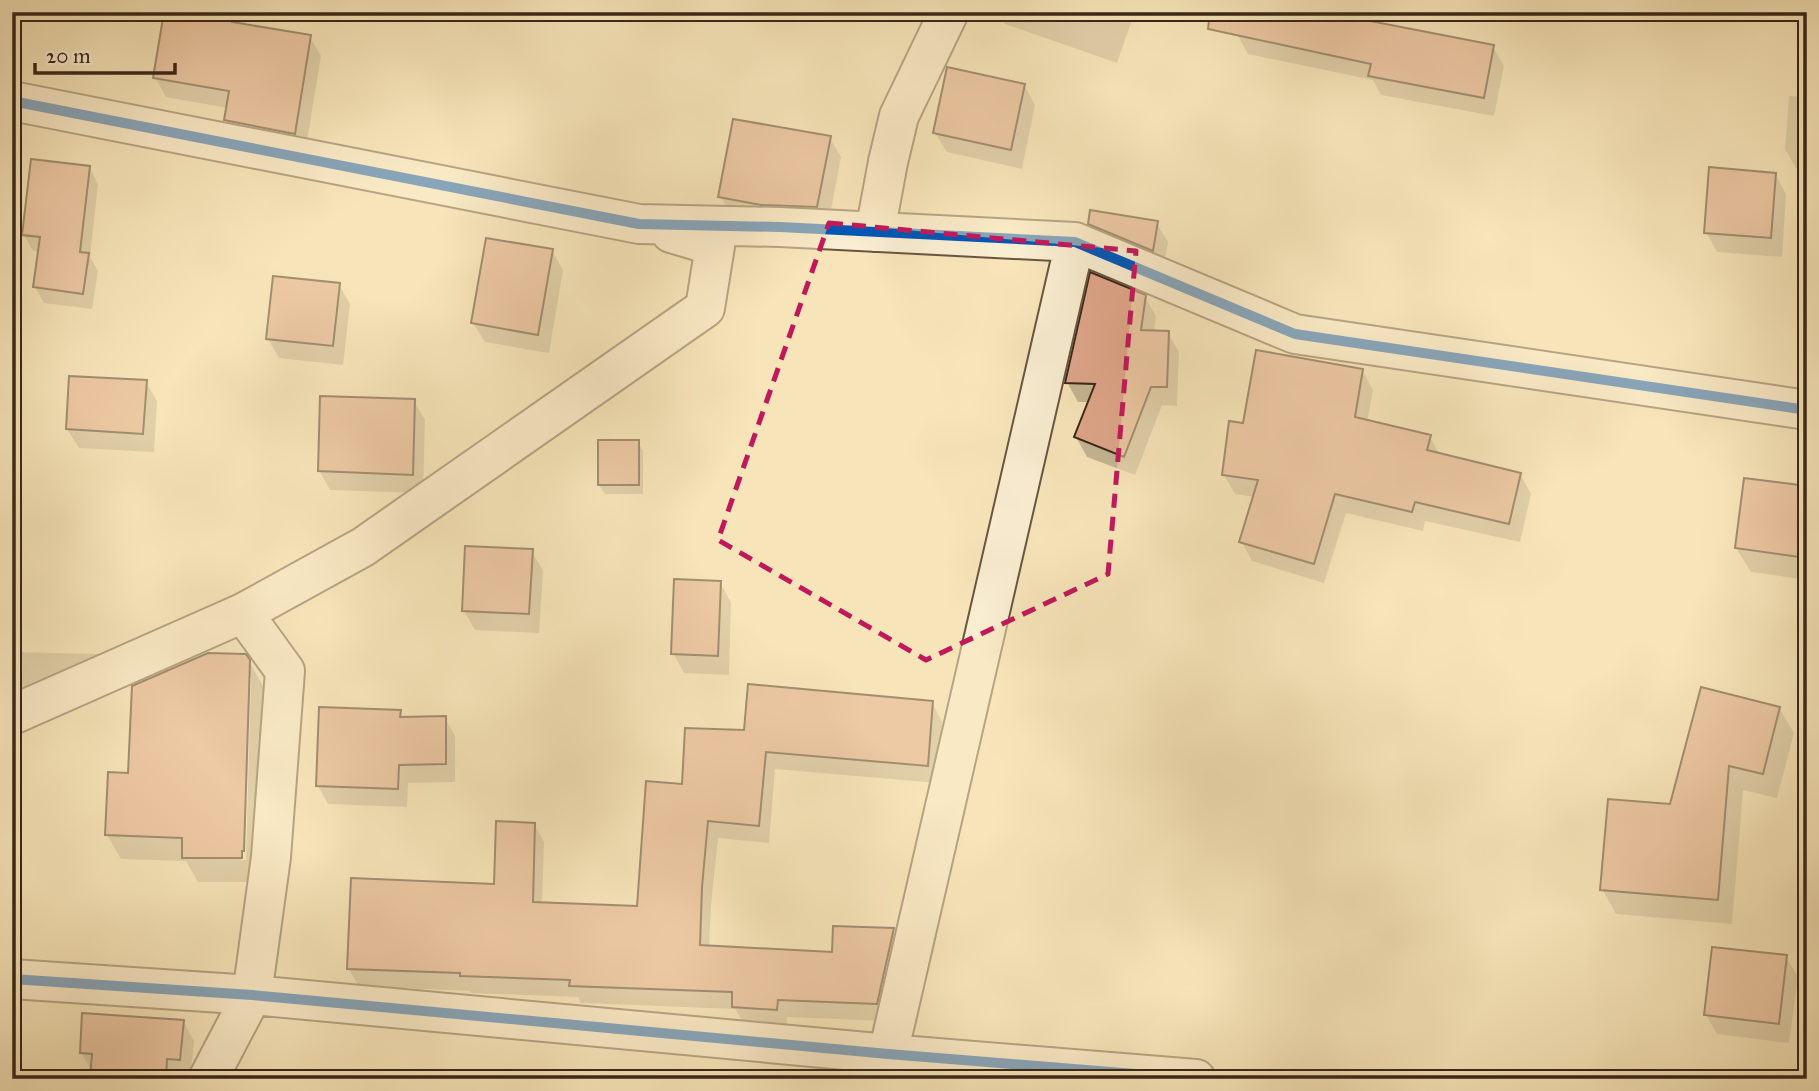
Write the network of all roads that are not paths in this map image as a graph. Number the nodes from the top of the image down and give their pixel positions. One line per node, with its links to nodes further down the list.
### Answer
1 (949, 12): 4 (street)
2 (12, 101): 3 (street)
3 (639, 224): 4 (street); 7 (street)
4 (874, 232): 5 (street)
5 (1075, 242): 6 (street); 11 (street)
6 (1807, 410)
7 (243, 614): 8 (street); 10 (street)
8 (12, 715)
9 (12, 979): 10 (street)
10 (252, 995): 11 (street); 12 (street)
11 (888, 1054): 13 (street)
12 (208, 1079)
13 (1196, 1079)

